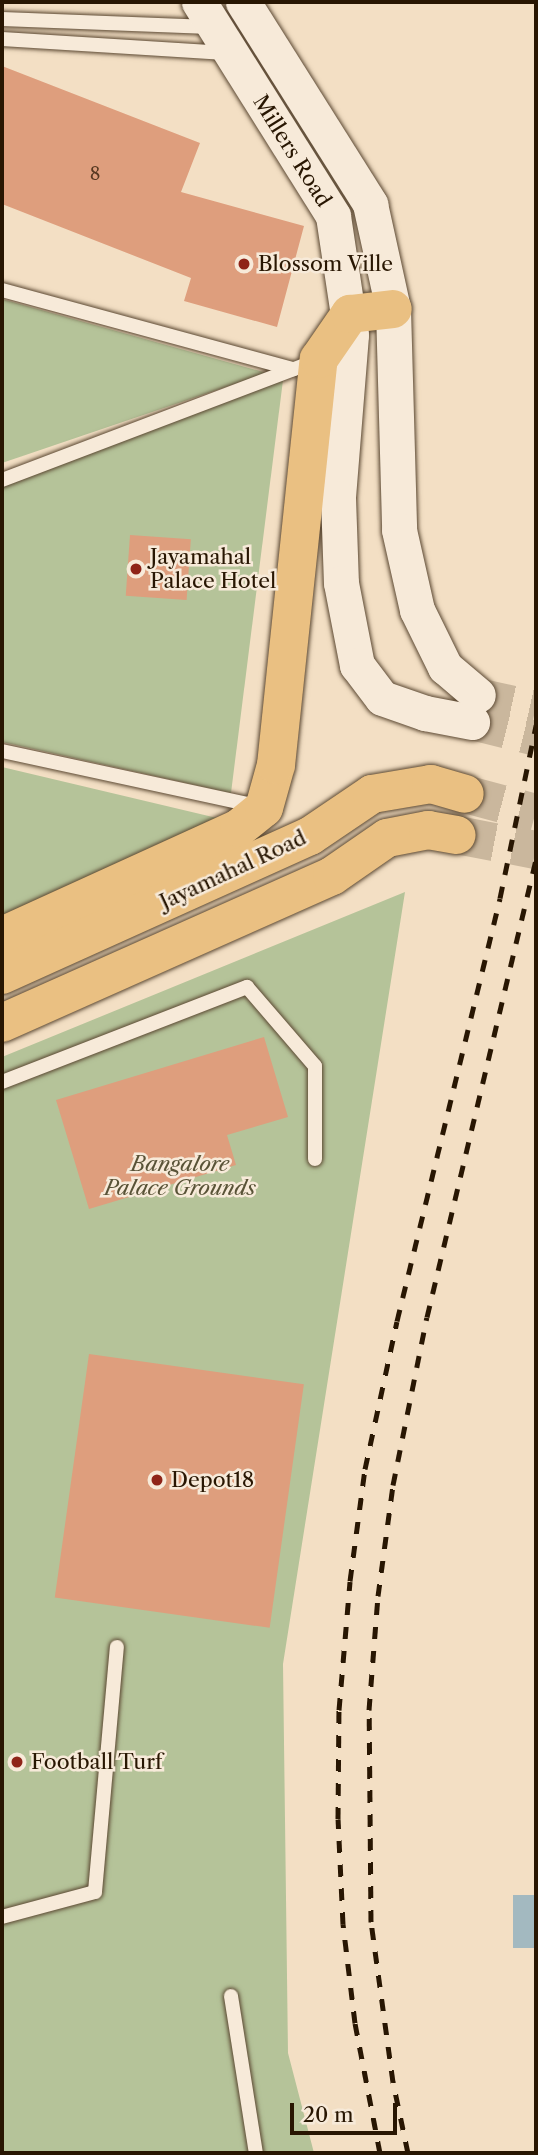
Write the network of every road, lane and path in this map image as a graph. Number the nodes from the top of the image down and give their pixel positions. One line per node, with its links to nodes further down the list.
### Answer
1 (243, 2): 6 (street, Millers Road)
2 (2, 19): 3 (lane)
3 (215, 27): 4 (lane); 7 (street, Millers Road)
4 (2, 39)
5 (2, 290): 8 (lane)
6 (393, 309): 7 (main road); 7 (street, Millers Road)
7 (350, 314): 8 (main road)
8 (306, 364): 9 (lane); 12 (main road)
9 (2, 480)
10 (2, 751): 12 (lane)
11 (465, 793): 15 (main road, Jayamahal Road)
12 (264, 808): 14 (main road)
13 (457, 835): 16 (main road)
14 (2, 936)
15 (2, 975)
16 (2, 1023)
17 (2, 1082): 18 (lane)
18 (315, 1159)
19 (117, 1647): 20 (lane)
20 (2, 1917)
21 (231, 1996): 22 (lane)
22 (256, 2153)

